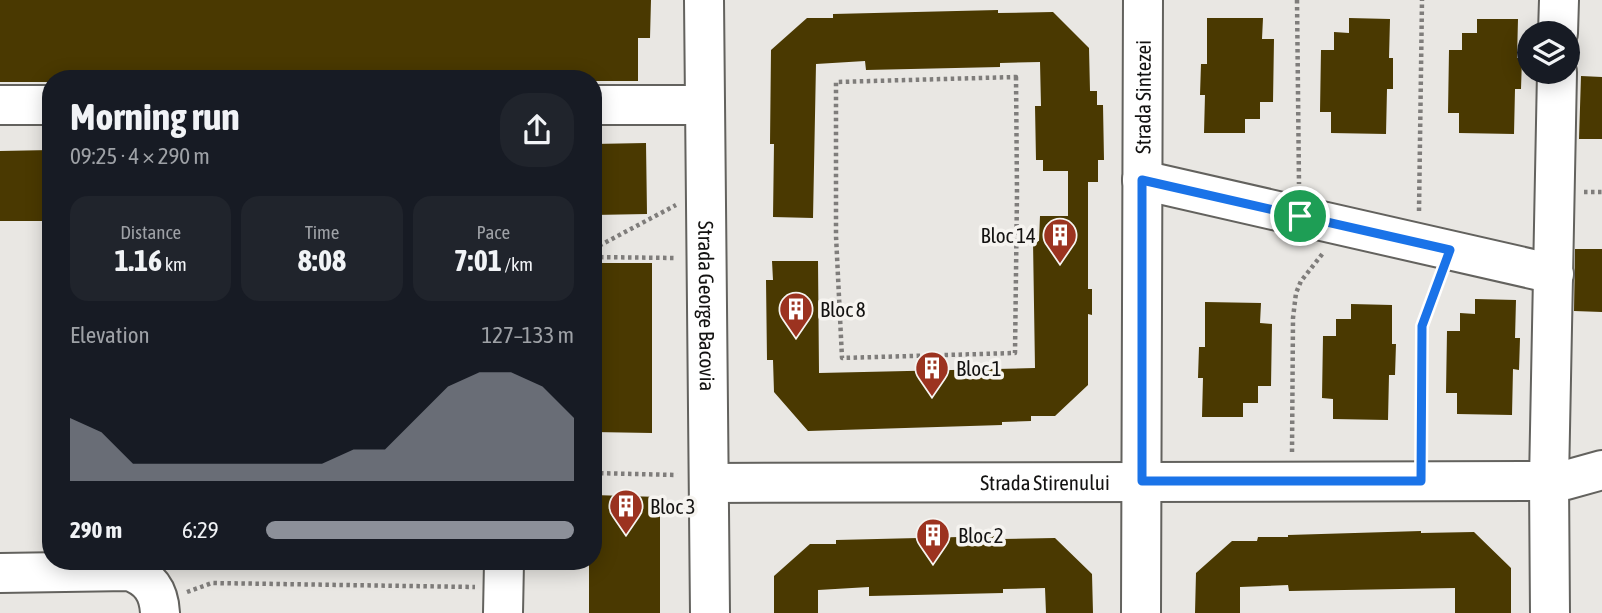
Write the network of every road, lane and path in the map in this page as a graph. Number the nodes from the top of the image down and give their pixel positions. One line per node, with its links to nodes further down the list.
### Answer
1 (704, 0): 11 (street, Strada George Bacovia)
2 (1143, 0): 12 (street, Strada Sintezei)
3 (1297, 0): 14 (path)
4 (1422, 0): 18 (path)
5 (1559, 0): 6 (street)
6 (1558, 21)
7 (1557, 84): 21 (street)
8 (0, 105): 9 (street)
9 (42, 105)
10 (602, 105): 11 (street)
11 (705, 105): 13 (street, Strada George Bacovia)
12 (1142, 180): 14 (street); 25 (street, Strada Sintezei)
13 (706, 188): 17 (path); 20 (street, Strada George Bacovia)
14 (1300, 216): 15 (street)
15 (1343, 226): 18 (street); 26 (path)
16 (836, 236): 16 (path)
17 (602, 244)
18 (1435, 247): 21 (street); 27 (path)
19 (602, 257): 20 (path)
20 (707, 258): 24 (street, Strada George Bacovia)
21 (1553, 274): 28 (street)
22 (1602, 470): 28 (street, Strada Stirenului)
23 (602, 474): 24 (path)
24 (709, 480): 25 (street, Strada Stirenului); 32 (street, Strada George Bacovia)
25 (1142, 481): 26 (street, Strada Stirenului); 33 (street, Strada Sintezei)
26 (1292, 481): 27 (street, Strada Stirenului)
27 (1421, 481): 28 (street, Strada Stirenului)
28 (1549, 481): 34 (street)
29 (0, 573): 31 (street)
30 (503, 587): 31 (path)
31 (159, 607)
32 (710, 613)
33 (1142, 613)
34 (1550, 613)

